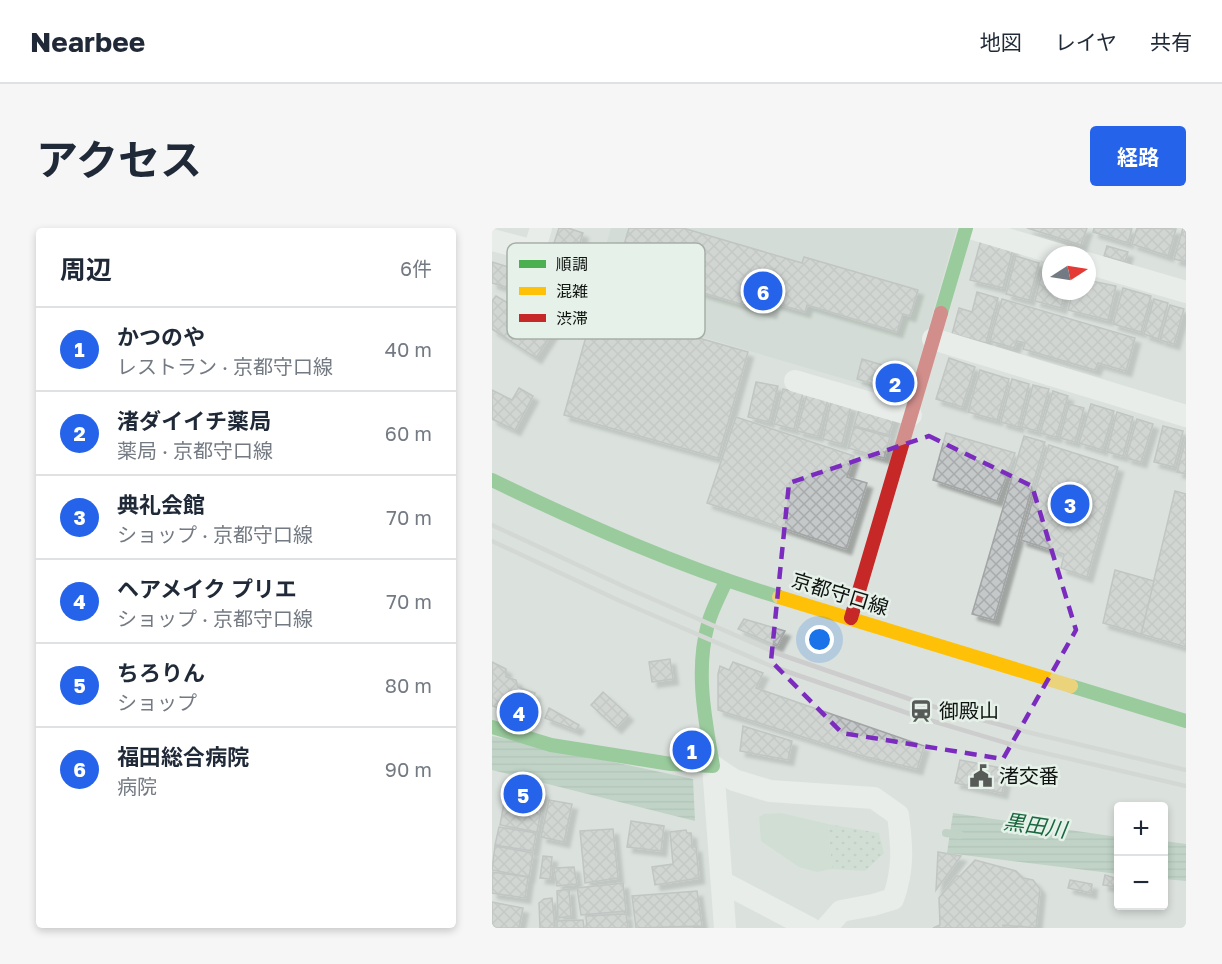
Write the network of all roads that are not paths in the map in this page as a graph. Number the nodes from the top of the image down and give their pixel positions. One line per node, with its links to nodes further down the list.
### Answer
1 (541, 228): 4 (street)
2 (968, 228): 6 (street); 9 (street)
3 (492, 240): 5 (street)
4 (536, 243)
5 (507, 244)
6 (1042, 249)
7 (1096, 266): 8 (street)
8 (1186, 292)
9 (933, 339): 11 (street); 12 (street)
10 (795, 381): 11 (street)
11 (911, 415): 15 (street)
12 (1186, 416)
13 (492, 480): 14 (street, 京都守口線)
14 (726, 581): 15 (street, 京都守口線); 18 (street)
15 (851, 618): 16 (street, 京都守口線)
16 (1186, 721)
17 (492, 727): 18 (street)
18 (713, 766): 19 (street); 22 (street)
19 (722, 882): 20 (street); 21 (street)
20 (725, 928)
21 (810, 928)
22 (826, 928)

